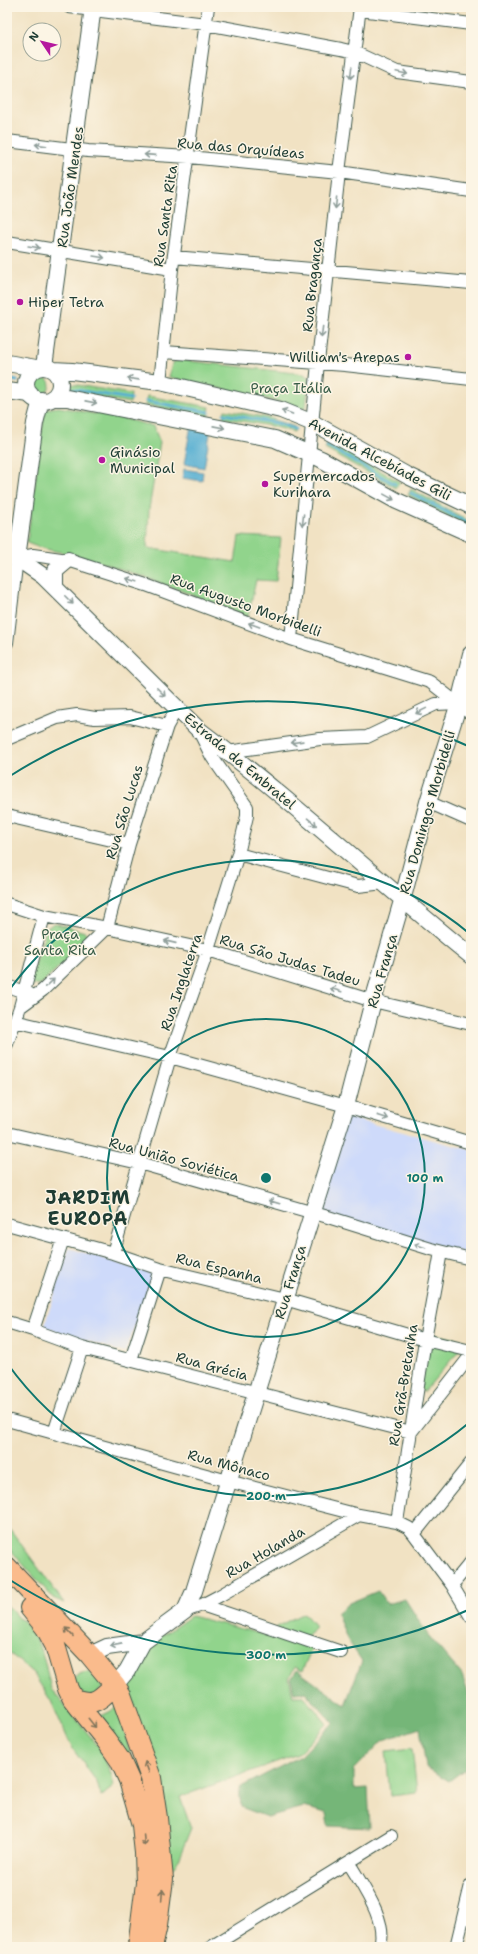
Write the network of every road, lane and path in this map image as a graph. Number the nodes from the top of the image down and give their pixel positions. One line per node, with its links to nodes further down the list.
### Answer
1 (69, 7): 3 (street)
2 (208, 7): 5 (street, Rua Santa Rita)
3 (93, 8): 5 (street); 10 (street, Rua João Mendes)
4 (360, 8): 6 (street); 7 (street, Rua Bragança)
5 (206, 24): 7 (street); 11 (street, Rua Santa Rita)
6 (471, 24)
7 (354, 52): 8 (street, one-way to 8); 12 (street, Rua Bragança, one-way to 12)
8 (471, 82)
9 (7, 141): 10 (street, Rua das Orquídeas, one-way to 9)
10 (75, 149): 11 (street, Rua das Orquídeas, one-way to 10); 15 (street, Rua João Mendes)
11 (189, 157): 12 (street, Rua das Orquídeas); 16 (street, Rua Santa Rita)
12 (339, 172): 13 (street, Rua das Orquídeas); 17 (street, Rua Bragança, one-way to 17)
13 (471, 191)
14 (7, 242): 15 (street, one-way to 15)
15 (60, 251): 16 (street, one-way to 16); 22 (street, Rua João Mendes)
16 (173, 263): 17 (street); 19 (street, Rua Santa Rita)
17 (329, 269): 18 (street); 21 (street, Rua Bragança, one-way to 21)
18 (471, 283)
19 (164, 352): 21 (street); 24 (street, Rua Santa Rita)
20 (7, 363): 22 (street, Avenida Alcebíades Gili)
21 (318, 364): 23 (street); 27 (street, Rua Bragança)
22 (44, 368): 24 (street, Avenida Alcebíades Gili, one-way to 22); 26 (street); 26 (street)
23 (471, 379)
24 (160, 382): 27 (street, Avenida Alcebíades Gili, one-way to 24)
25 (7, 391): 26 (street, Avenida Alcebíades Gili)
26 (41, 397): 28 (street, Avenida Alcebíades Gili, one-way to 28); 31 (street)
27 (313, 423): 28 (street, Rua Bragança); 29 (street, Avenida Alcebíades Gili)
28 (309, 453): 30 (street, Avenida Alcebíades Gili, one-way to 30); 34 (street, Rua Bragança, one-way to 34)
29 (471, 506)
30 (471, 534)
31 (12, 557): 32 (street, Rua Augusto Morbidelli); 33 (street, Estrada da Embratel); 35 (street)
32 (68, 560): 33 (street); 34 (street, Rua Augusto Morbidelli, one-way to 32)
33 (55, 587): 38 (street, Estrada da Embratel, one-way to 38)
34 (291, 639): 37 (street, Rua Augusto Morbidelli)
35 (7, 643)
36 (471, 654): 37 (street, Rua Domingos Morbidelli)
37 (458, 704): 39 (street, Rua Augusto Morbidelli); 43 (street, one-way to 43); 44 (street, Rua Domingos Morbidelli)
38 (177, 708): 40 (street, Rua São Lucas); 41 (street, Estrada da Embratel)
39 (471, 714)
40 (167, 726): 42 (street); 47 (street, Rua São Lucas)
41 (199, 730): 43 (street, Estrada da Embratel); 48 (street, Rua Inglaterra)
42 (7, 739)
43 (227, 752): 49 (street, Estrada da Embratel, one-way to 49)
44 (428, 802): 46 (street); 50 (street, Rua Domingos Morbidelli)
45 (7, 816): 47 (street)
46 (471, 821)
47 (128, 844): 53 (street, Rua São Lucas)
48 (238, 854): 49 (street); 54 (street, Rua Inglaterra)
49 (384, 883): 50 (street, Estrada da Embratel)
50 (402, 901): 55 (street, Estrada da Embratel); 59 (street, Rua França)
51 (7, 904): 52 (street, Rua São Judas Tadeu)
52 (44, 916): 53 (street, Rua São Judas Tadeu); 57 (street)
53 (107, 928): 54 (street, Rua São Judas Tadeu, one-way to 53); 58 (street, one-way to 53)
54 (208, 950): 59 (street, Rua São Judas Tadeu, one-way to 54); 64 (street, Rua Inglaterra)
55 (471, 956)
56 (7, 986): 57 (street)
57 (23, 992): 58 (street); 60 (street)
58 (35, 996): 60 (street)
59 (373, 1001): 62 (street, Rua São Judas Tadeu); 65 (street, Rua França)
60 (20, 1007): 61 (street)
61 (14, 1021): 63 (street); 64 (street)
62 (471, 1024)
63 (7, 1044)
64 (170, 1057): 65 (street); 68 (street, Rua Inglaterra)
65 (346, 1106): 67 (street, one-way to 67); 69 (street, Rua França)
66 (7, 1133): 68 (street, Rua União Soviética)
67 (471, 1143)
68 (140, 1163): 69 (street, Rua União Soviética, one-way to 68); 73 (street, Rua Inglaterra)
69 (311, 1212): 72 (street, Rua União Soviética, one-way to 69); 76 (street, Rua França)
70 (7, 1224): 71 (street, Rua Espanha)
71 (63, 1239): 73 (street, Rua Espanha); 78 (street)
72 (442, 1252): 74 (street, Rua União Soviética); 79 (street, Rua Grã-Bretanha)
73 (113, 1253): 75 (street, Rua Espanha)
74 (471, 1259)
75 (160, 1269): 76 (street, Rua Espanha); 83 (street)
76 (285, 1300): 79 (street, Rua Espanha); 84 (street, Rua França)
77 (7, 1322): 78 (street, Rua Grécia)
78 (33, 1330): 80 (street, Rua Grécia)
79 (425, 1340): 81 (street, Rua Espanha); 86 (street, Rua Grã-Bretanha)
80 (82, 1348): 83 (street, Rua Grécia); 87 (street)
81 (471, 1351)
82 (471, 1355): 86 (street)
83 (131, 1360): 84 (street, Rua Grécia)
84 (255, 1393): 86 (street, Rua Grécia); 89 (street, Rua França)
85 (7, 1420): 87 (street, Rua Mônaco)
86 (411, 1432): 91 (street, Rua Grã-Bretanha)
87 (54, 1433): 89 (street, Rua Mônaco)
88 (471, 1463): 92 (street)
89 (228, 1481): 90 (street, Rua Mônaco); 98 (street, Rua França)
90 (359, 1515): 91 (street, Rua Mônaco); 97 (street, Rua Holanda)
91 (397, 1522): 92 (street, Rua Mônaco)
92 (414, 1534): 95 (street, Rua Mônaco)
93 (471, 1562): 95 (street)
94 (7, 1567): 102 (main road, one-way to 94)
95 (452, 1585): 99 (street, Rua Mônaco)
96 (7, 1586): 103 (main road)
97 (202, 1605): 98 (street, Rua Holanda); 101 (street)
98 (185, 1610): 100 (street, Rua França)
99 (471, 1617)
100 (143, 1642): 102 (street, Rua França, one-way to 102); 104 (street, Rua França)
101 (341, 1652)
102 (90, 1654): 103 (main road); 104 (main road)
103 (64, 1674): 105 (main road)
104 (115, 1685): 105 (main road); 109 (main road, one-way to 104)
105 (73, 1699): 110 (main road, one-way to 110)
106 (391, 1836): 107 (street)
107 (349, 1863): 113 (street); 114 (street)
108 (471, 1885): 115 (street)
109 (158, 1925): 111 (main road); 112 (street)
110 (138, 1947)
111 (152, 1947)
112 (157, 1947)
113 (211, 1947)
114 (380, 1947)
115 (456, 1947)

